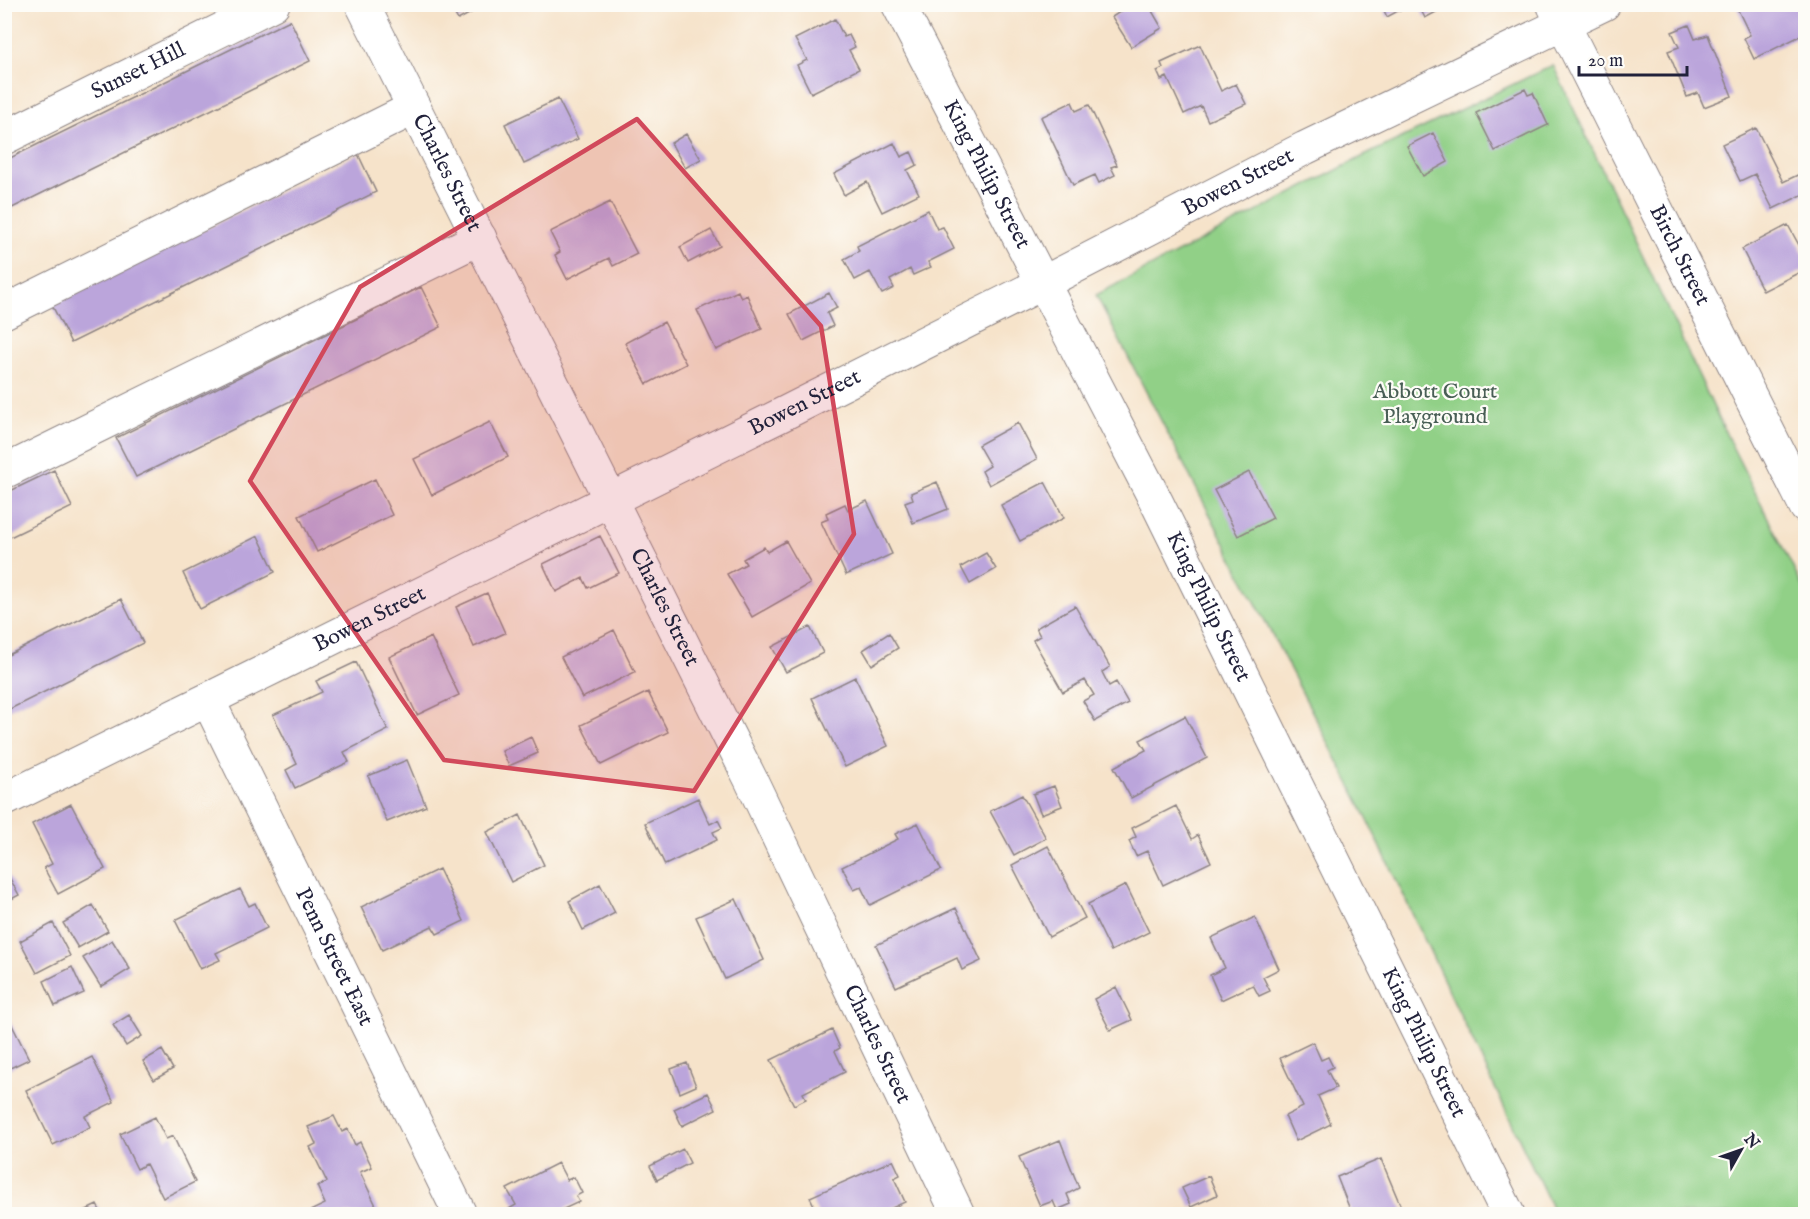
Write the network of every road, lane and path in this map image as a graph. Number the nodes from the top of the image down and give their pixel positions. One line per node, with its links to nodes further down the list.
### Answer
1 (273, 4): 7 (street, Sunset Hill)
2 (362, 4): 6 (street, Charles Street)
3 (898, 4): 9 (street, King Philip Street)
4 (1604, 4): 5 (street, Bowen Street)
5 (1558, 14): 9 (street, Bowen Street); 13 (street, Birch Street)
6 (414, 108): 8 (street, Charles Street); 10 (street)
7 (4, 138)
8 (480, 238): 11 (street); 12 (street, Charles Street)
9 (1043, 283): 12 (street, Bowen Street); 18 (street, King Philip Street)
10 (4, 312)
11 (4, 472)
12 (610, 500): 14 (street, Bowen Street); 17 (street, Charles Street)
13 (1806, 507)
14 (208, 700): 15 (street, Bowen Street); 16 (street, Penn Street East)
15 (4, 800)
16 (460, 1215)
17 (958, 1215)
18 (1508, 1215)

